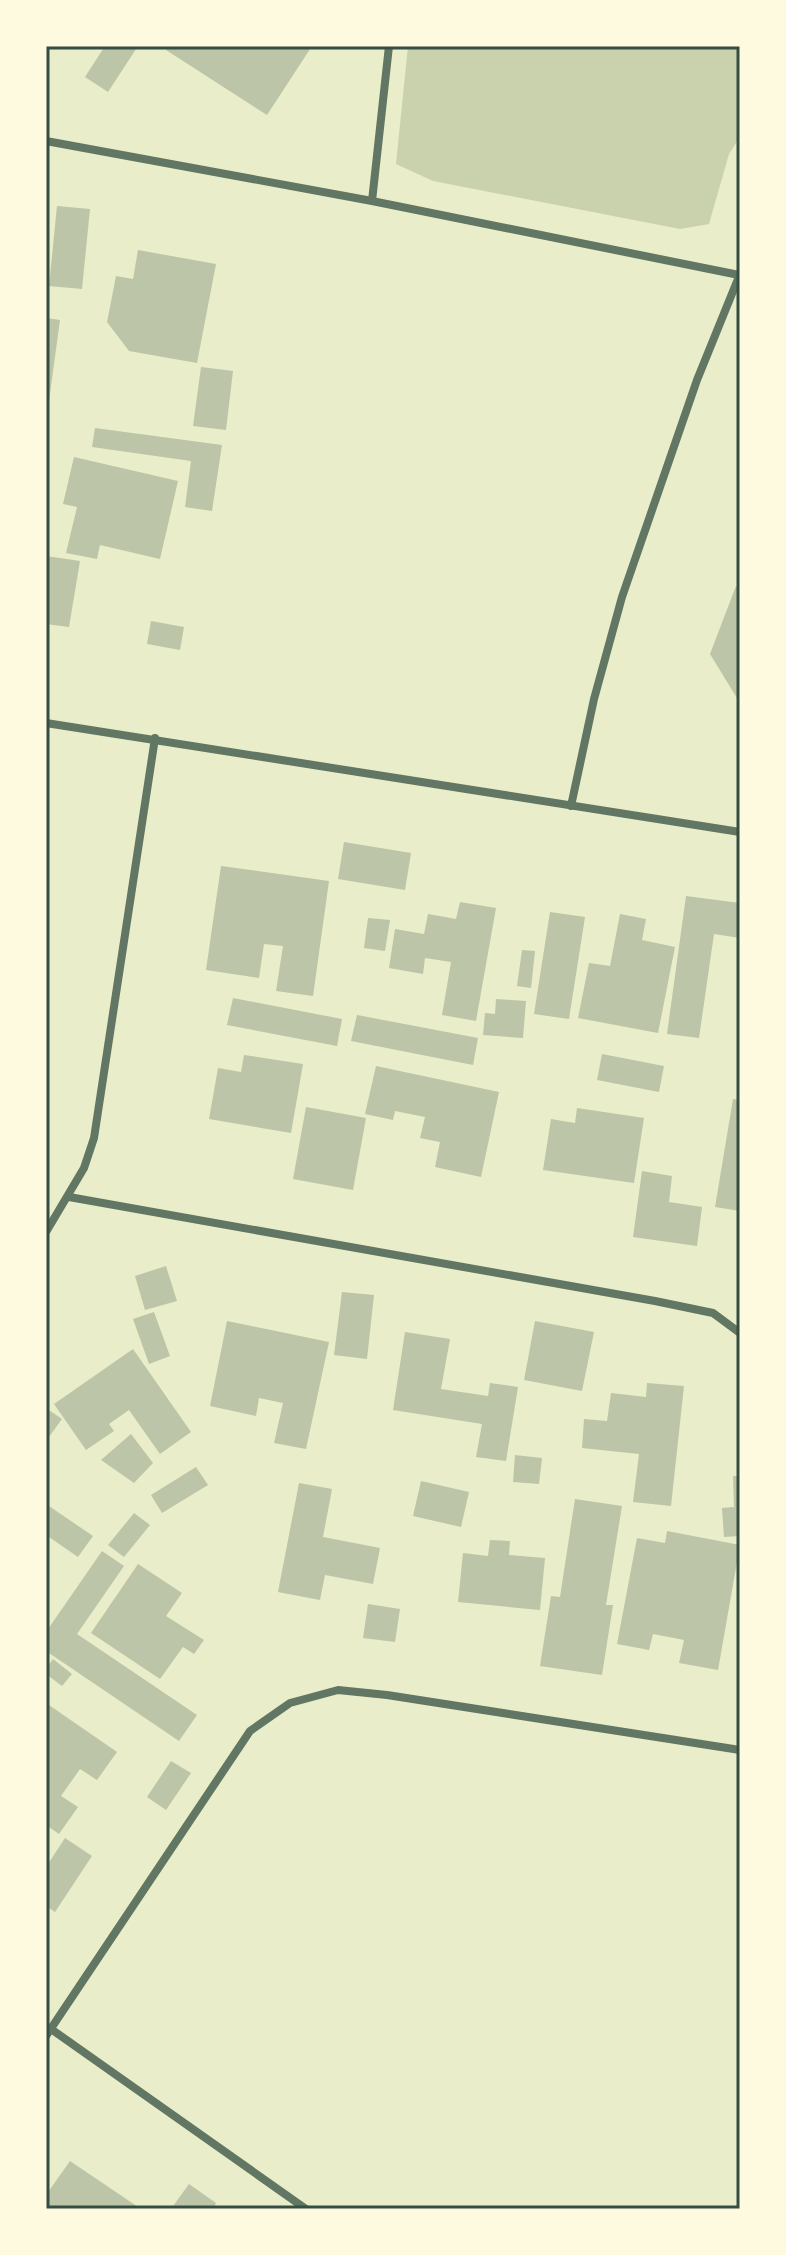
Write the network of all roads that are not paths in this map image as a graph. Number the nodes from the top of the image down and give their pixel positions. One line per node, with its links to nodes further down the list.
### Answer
1 (389, 46): 3 (street)
2 (46, 141): 3 (street)
3 (372, 201): 4 (street)
4 (740, 274): 7 (street)
5 (46, 723): 6 (street)
6 (155, 738): 7 (street); 9 (street)
7 (571, 806): 8 (street)
8 (740, 832)
9 (69, 1197): 10 (street); 11 (street)
10 (46, 1232)
11 (740, 1333)
12 (740, 1750): 13 (street)
13 (48, 2032): 14 (street)
14 (306, 2209)

